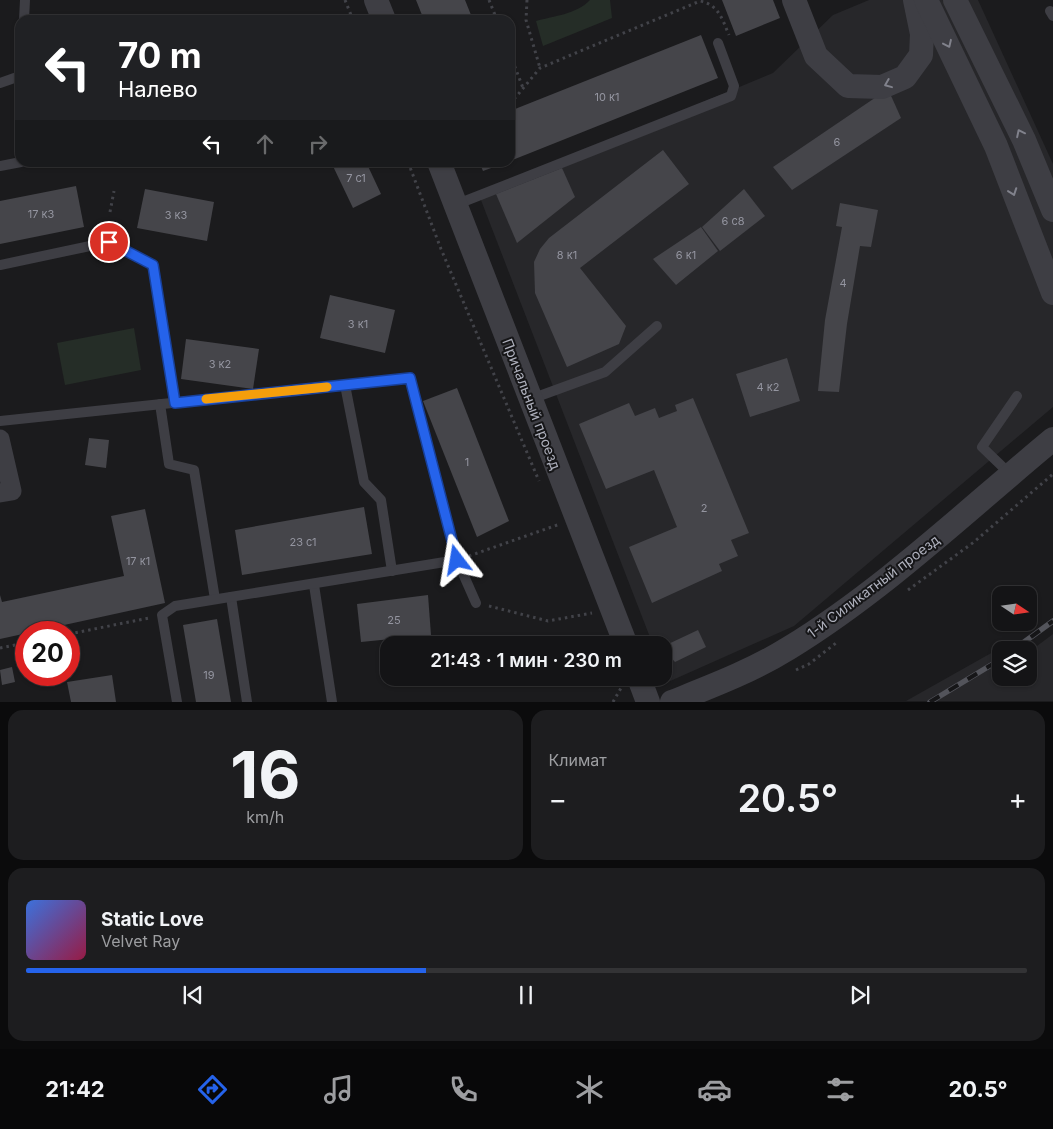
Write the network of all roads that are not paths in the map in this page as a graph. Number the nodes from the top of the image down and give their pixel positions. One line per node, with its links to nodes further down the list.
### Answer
1 (25, 0): 7 (lane)
2 (376, 0): 8 (street)
3 (794, 0): 4 (street, one-way to 3)
4 (915, 0)
5 (926, 0): 18 (street, one-way to 18)
6 (955, 0): 16 (street, one-way to 6)
7 (24, 15)
8 (382, 15)
9 (718, 43): 15 (lane)
10 (15, 78): 11 (lane)
11 (0, 83)
12 (15, 163): 13 (lane)
13 (0, 166)
14 (440, 167): 15 (street, Причальный проезд)
15 (455, 205): 22 (street, Причальный проезд)
16 (1053, 210)
17 (0, 265): 23 (lane)
18 (1053, 293)
19 (657, 326): 22 (lane)
20 (345, 385): 23 (lane); 30 (lane); 31 (lane)
21 (1017, 396): 28 (lane)
22 (530, 399): 36 (street, Причальный проезд)
23 (175, 403): 24 (lane)
24 (160, 404): 25 (lane); 34 (lane)
25 (0, 421)
26 (0, 439): 29 (street)
27 (1053, 439): 28 (street, 1-й Силикатный проезд)
28 (1010, 474): 42 (street, 1-й Силикатный проезд)
29 (0, 493)
30 (457, 560): 31 (lane); 35 (lane)
31 (392, 571): 32 (lane)
32 (314, 585): 33 (lane); 40 (lane)
33 (231, 596): 34 (lane); 39 (lane)
34 (214, 599): 38 (lane)
35 (476, 603)
36 (621, 636)
37 (635, 686): 41 (street)
38 (177, 702)
39 (247, 702)
40 (332, 702)
41 (648, 702)
42 (672, 702)

